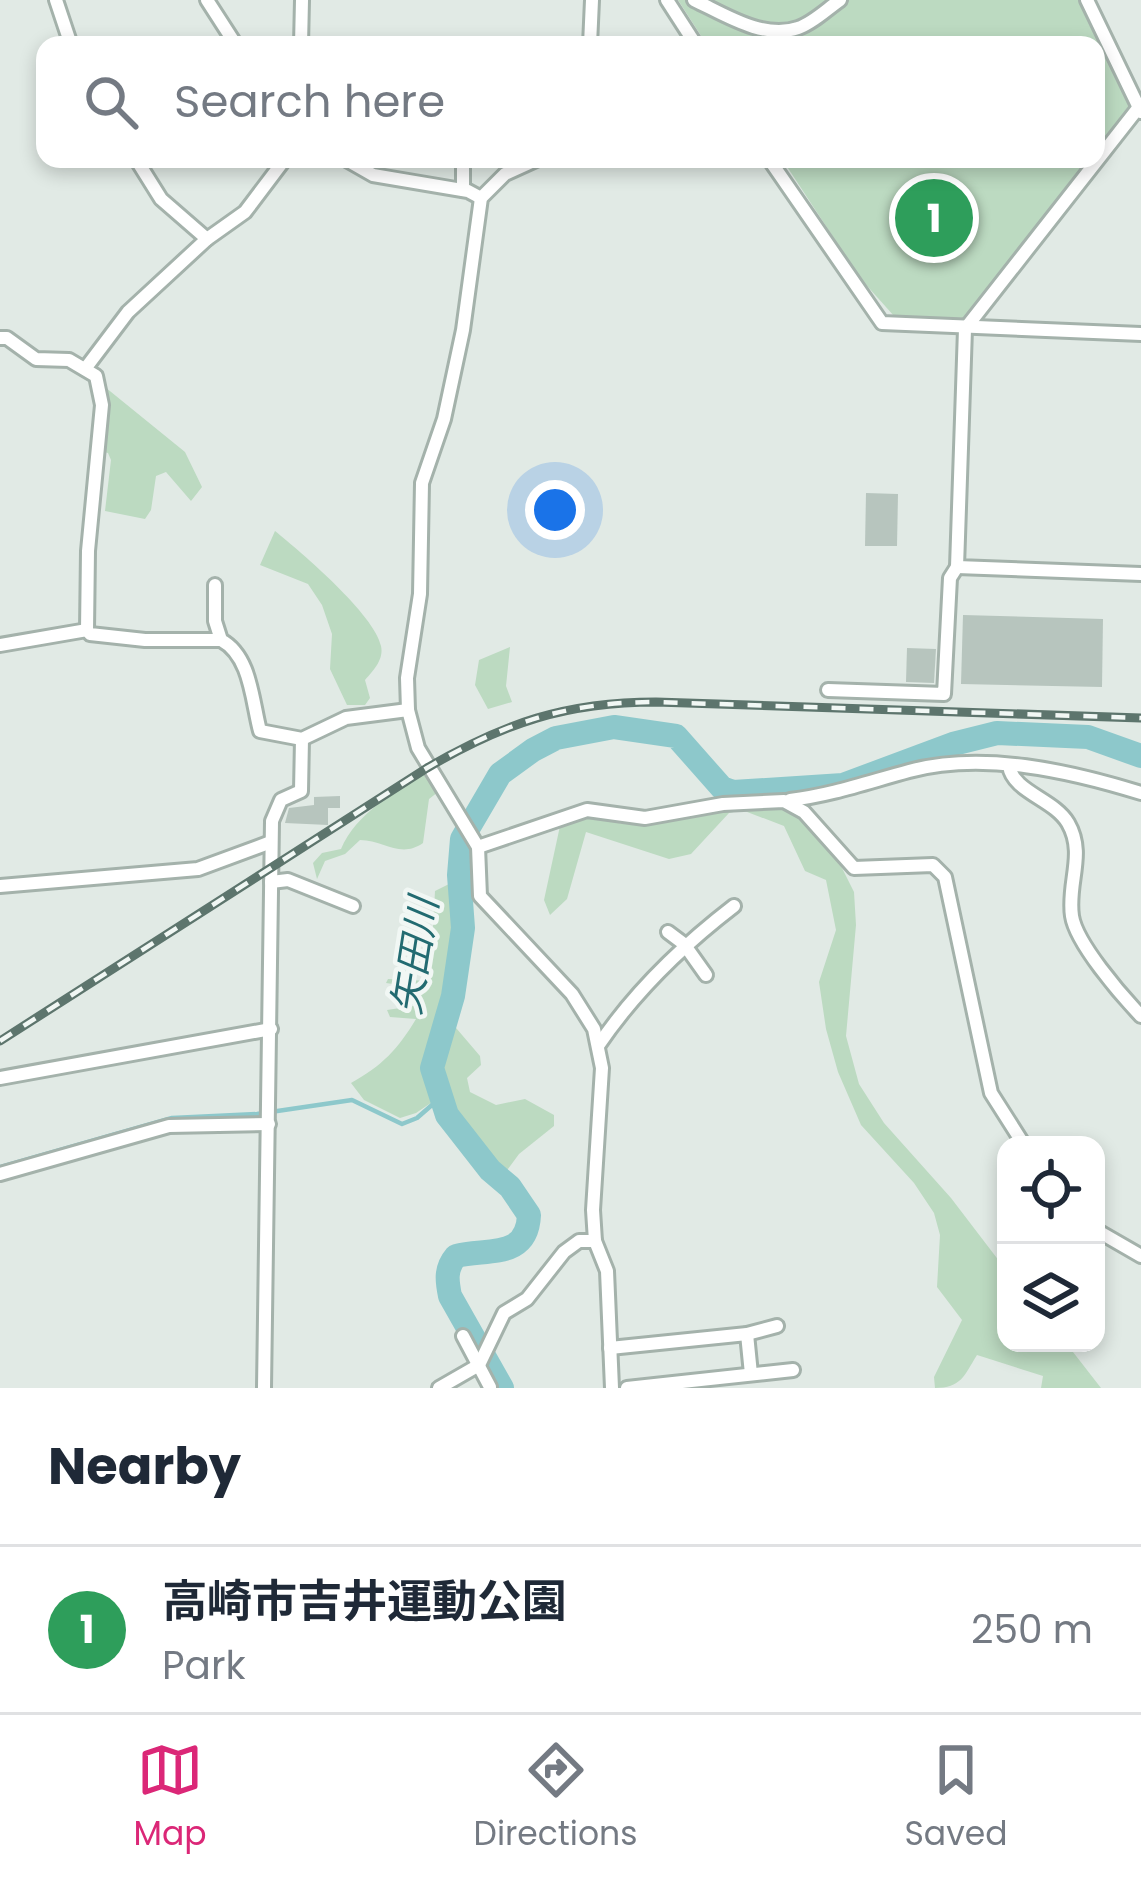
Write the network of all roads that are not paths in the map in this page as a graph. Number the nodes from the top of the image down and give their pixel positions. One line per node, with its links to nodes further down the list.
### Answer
1 (56, 0): 9 (street)
2 (207, 0): 10 (street)
3 (302, 0): 11 (street)
4 (592, 0): 12 (street)
5 (667, 0): 13 (street)
6 (694, 0): 7 (street)
7 (840, 0)
8 (1087, 0): 14 (street)
9 (68, 36)
10 (230, 36)
11 (301, 36)
12 (590, 36)
13 (690, 36)
14 (1105, 36)
15 (1105, 37): 16 (street)
16 (1140, 109): 17 (street)
17 (1105, 153)
18 (142, 168): 29 (street)
19 (278, 168): 29 (street)
20 (361, 168): 26 (street)
21 (394, 168): 26 (street)
22 (463, 168): 27 (street)
23 (518, 168): 28 (street)
24 (775, 168): 30 (street)
25 (1093, 168): 30 (street)
26 (393, 177): 27 (street)
27 (463, 190): 28 (street)
28 (481, 198): 41 (street)
29 (207, 239): 33 (street)
30 (965, 329): 31 (street); 34 (street)
31 (1141, 334)
32 (0, 338): 33 (street)
33 (85, 369): 37 (street)
34 (957, 567): 35 (street); 40 (street)
35 (1141, 574)
36 (215, 585): 38 (street)
37 (87, 630): 38 (street); 39 (street)
38 (221, 640): 42 (street)
39 (0, 645)
40 (828, 690)
41 (408, 710): 42 (street); 47 (street)
42 (302, 739): 46 (street)
43 (1009, 766): 44 (street); 45 (street); 55 (street)
44 (1141, 794)
45 (784, 801): 47 (street); 60 (street)
46 (271, 842): 48 (street); 49 (street)
47 (476, 844): 57 (street)
48 (271, 882): 50 (street); 56 (street)
49 (0, 886)
50 (352, 906)
51 (734, 906): 53 (street)
52 (668, 932): 53 (street)
53 (684, 944): 54 (street); 57 (street)
54 (706, 976)
55 (1141, 1016)
56 (271, 1029): 58 (street); 59 (street)
57 (598, 1046): 63 (street)
58 (0, 1078)
59 (269, 1124): 61 (street); 73 (street)
60 (1018, 1136)
61 (0, 1174)
62 (1105, 1236): 64 (street)
63 (595, 1240): 68 (street); 69 (street)
64 (1141, 1256)
65 (777, 1326): 66 (street)
66 (746, 1334): 68 (street); 71 (street)
67 (463, 1336): 69 (street)
68 (610, 1348): 75 (street)
69 (480, 1364): 72 (street); 74 (street)
70 (793, 1370): 71 (street)
71 (742, 1379): 76 (street)
72 (490, 1387)
73 (264, 1388)
74 (439, 1388)
75 (612, 1388)
76 (627, 1388)

